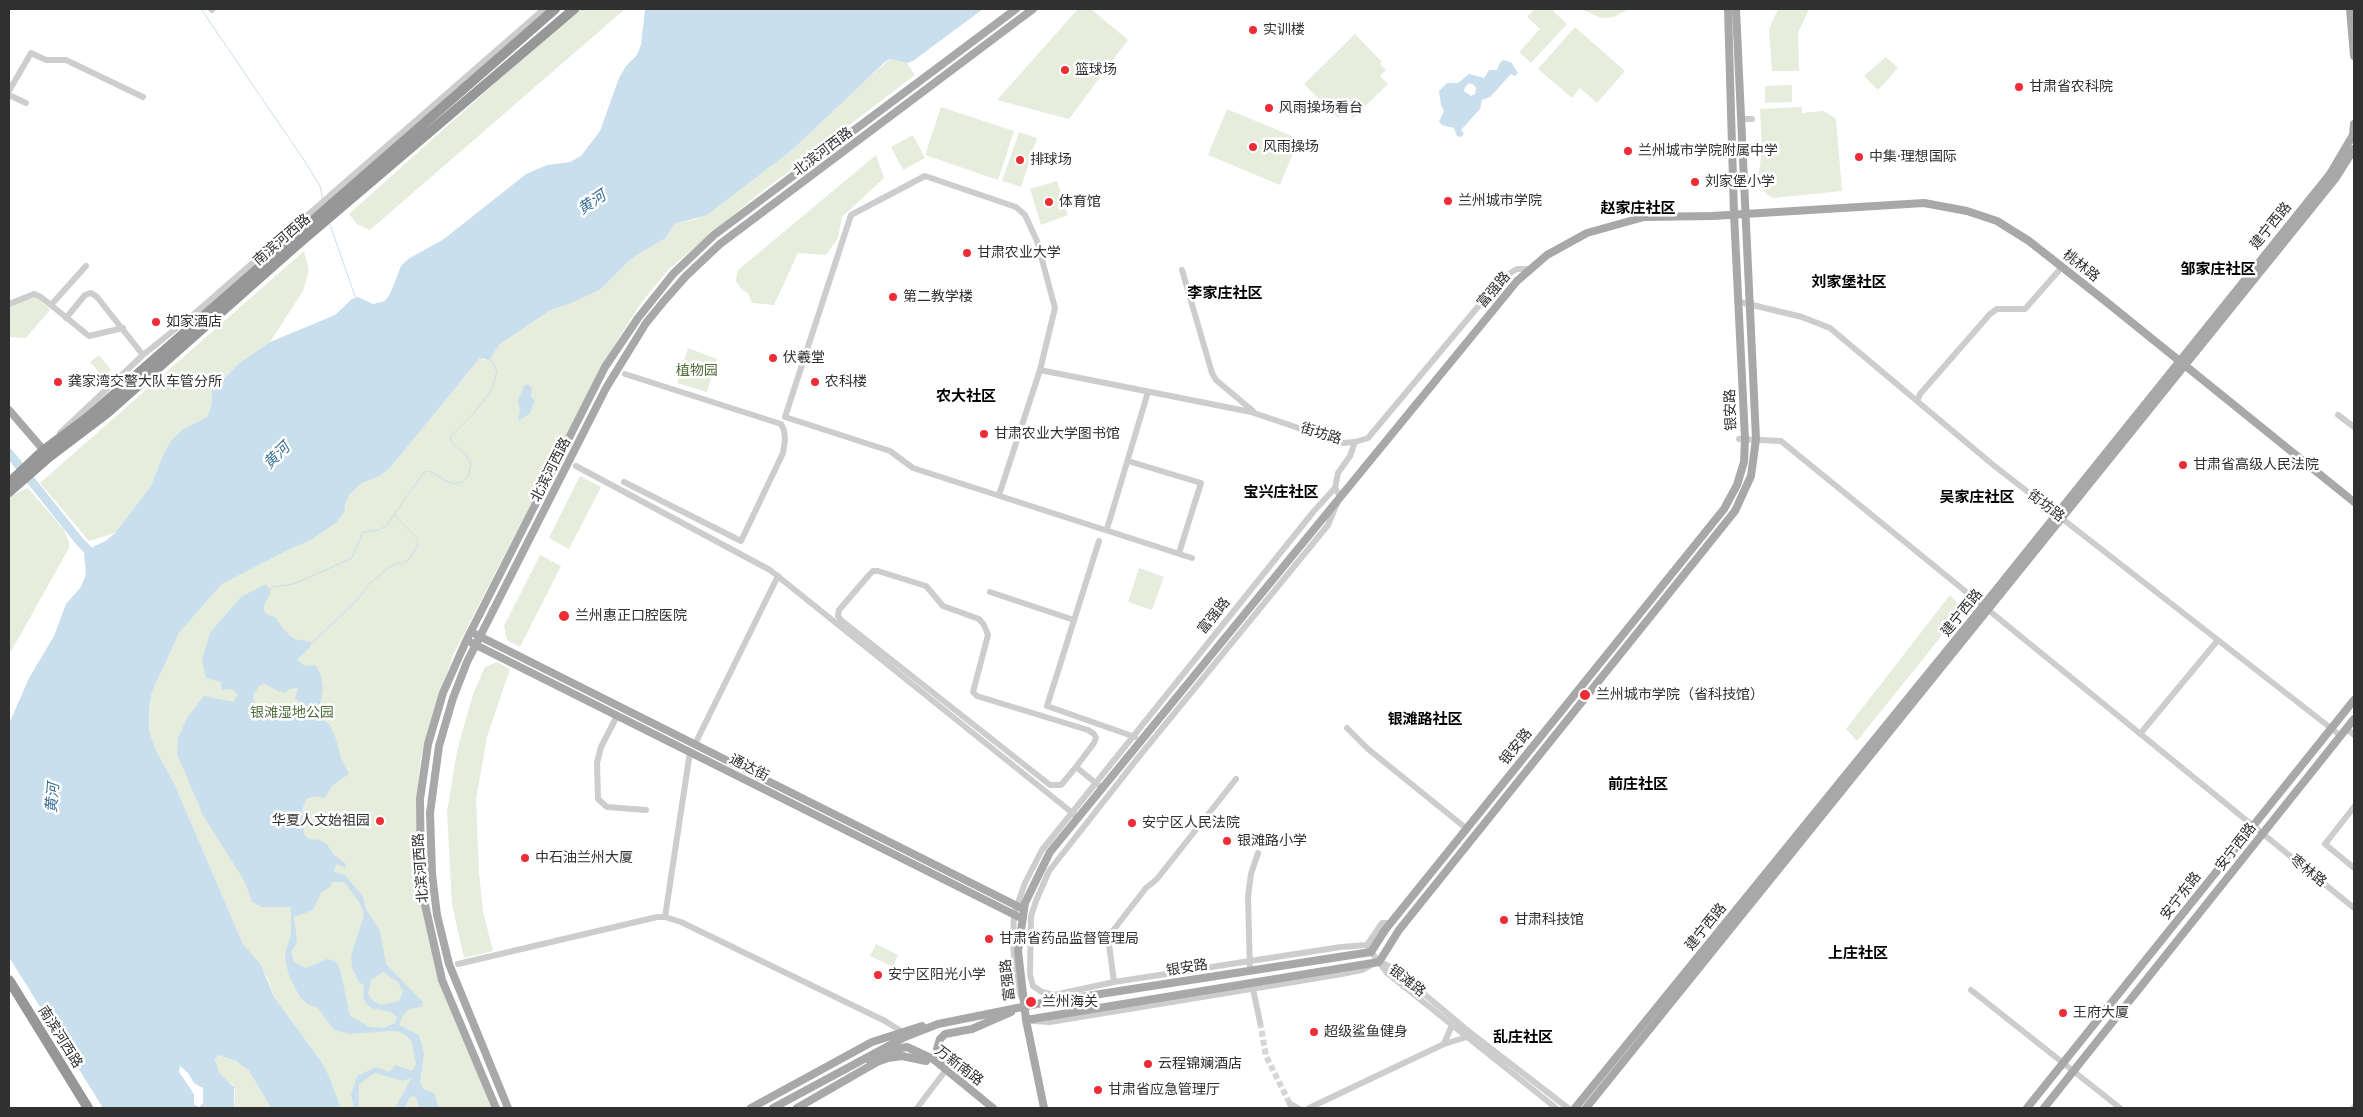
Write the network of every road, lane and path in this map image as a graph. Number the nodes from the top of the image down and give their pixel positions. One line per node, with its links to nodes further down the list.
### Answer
1 (544, 9): 25 (street, 南滨河西路)
2 (556, 9): 25 (highway, 南滨河西路)
3 (574, 9): 25 (highway, 南滨河西路)
4 (1016, 9): 14 (main road, 北滨河西路)
5 (1033, 9): 16 (main road, 北滨河西路)
6 (1724, 9): 11 (main road)
7 (1728, 9): 11 (main road, 银安路)
8 (1736, 9): 12 (main road)
9 (1741, 9): 12 (main road)
10 (2350, 9): 13 (main road)
11 (1729, 22): 26 (main road, 银安路)
12 (1738, 43): 20 (main road, 银安路)
13 (2354, 56)
14 (915, 83): 16 (main road); 72 (main road, 北滨河西路)
15 (9, 91): 18 (street)
16 (921, 93): 73 (main road, 北滨河西路)
17 (9, 95): 19 (street)
18 (143, 97)
19 (26, 103)
20 (1741, 119): 21 (street); 27 (main road, 银安路)
21 (1752, 120)
22 (2354, 124): 23 (main road, 建宁西路)
23 (2353, 134): 40 (main road, 建宁西路)
24 (2354, 149): 40 (main road, 建宁西路)
25 (341, 196): 28 (highway, 南滨河西路)
26 (1734, 214): 27 (main road, 桃林路); 31 (main road, 富强路); 33 (main road, 银安路)
27 (1745, 214): 30 (main road, 桃林路); 35 (main road, 银安路)
28 (293, 238): 39 (street, 南滨河西路); 52 (highway, 南滨河西路)
29 (86, 266): 36 (street)
30 (2062, 267): 40 (main road, 桃林路); 44 (street)
31 (1531, 269): 51 (street, 街坊路); 61 (main road, 富强路)
32 (1182, 270): 46 (street)
33 (1740, 302): 35 (street, 街坊路); 49 (main road, 银安路)
34 (9, 304): 36 (street)
35 (1750, 304): 44 (street, 街坊路); 50 (main road, 银安路)
36 (51, 305): 37 (street)
37 (66, 318): 38 (street); 38 (street)
38 (123, 328): 39 (street)
39 (143, 355): 52 (street, 南滨河西路)
40 (2182, 364): 62 (main road, 桃林路); 63 (main road, 建宁西路)
41 (1040, 370): 43 (street, 街坊路); 60 (street); 60 (street)
42 (625, 374): 56 (street)
43 (1148, 392): 46 (street, 街坊路); 53 (street)
44 (1917, 401): 63 (street, 街坊路)
45 (9, 410): 52 (main road)
46 (1256, 413): 51 (street, 街坊路)
47 (2338, 415): 48 (street)
48 (2354, 427)
49 (1742, 439): 50 (street, 枣林路); 96 (main road, 银安路)
50 (1756, 439): 70 (street, 枣林路); 106 (main road, 银安路)
51 (1356, 442): 58 (street)
52 (46, 453): 55 (highway, 南滨河西路)
53 (1128, 461): 64 (street); 66 (street)
54 (576, 466): 68 (street)
55 (20, 478): 57 (highway, 南滨河西路); 59 (highway, 南滨河西路)
56 (624, 482)
57 (9, 483)
58 (1335, 488): 61 (street); 86 (street, 富强路)
59 (9, 492)
60 (999, 496): 64 (street)
61 (1340, 496): 86 (main road, 富强路); 102 (street, 富强路)
62 (2354, 502)
63 (2060, 516): 70 (main road, 建宁西路); 74 (street, 街坊路)
64 (1107, 530): 66 (street)
65 (1099, 541): 71 (street)
66 (1179, 553): 67 (street)
67 (1192, 558)
68 (778, 576): 87 (street); 94 (street)
69 (990, 592): 71 (street)
70 (1986, 608): 83 (street, 枣林路); 143 (main road, 建宁西路); 144 (main road, 建宁西路)
71 (1074, 620): 86 (street)
72 (470, 632): 73 (main road, 通达街); 75 (main road, 北滨河西路)
73 (480, 636): 76 (main road, 北滨河西路); 87 (main road, 通达街)
74 (2218, 640): 81 (street, 街坊路); 83 (street)
75 (466, 641): 76 (main road, 通达街); 131 (main road, 北滨河西路)
76 (476, 645): 78 (main road, 通达街); 132 (main road, 北滨河西路)
77 (2354, 700): 81 (main road, 安宁东路)
78 (617, 716): 88 (main road, 通达街); 93 (street)
79 (2354, 719): 82 (main road, 安宁西路)
80 (1348, 728): 96 (street)
81 (2331, 728): 85 (street, 街坊路); 95 (main road, 安宁东路)
82 (2346, 729): 84 (street); 85 (main road, 安宁西路)
83 (2140, 734): 95 (street, 枣林路)
84 (2354, 735)
85 (2341, 736): 97 (main road, 安宁西路)
86 (1138, 737): 91 (main road, 富强路)
87 (695, 744): 101 (main road, 通达街)
88 (690, 752): 101 (main road, 通达街); 103 (street)
89 (1076, 767): 89 (street); 91 (street)
90 (1236, 779): 110 (street)
91 (1099, 785): 94 (main road, 富强路)
92 (2354, 807): 99 (street)
93 (646, 810)
94 (1075, 816): 101 (main road, 富强路)
95 (2253, 826): 97 (street, 枣林路); 123 (main road, 安宁东路)
96 (1467, 829): 104 (main road, 银安路)
97 (2262, 834): 100 (street, 枣林路); 125 (main road, 安宁西路)
98 (1258, 853): 105 (street)
99 (2354, 868)
100 (2354, 908)
101 (1019, 912): 102 (street); 115 (main road, 富强路)
102 (1031, 916): 114 (street, 富强路)
103 (665, 917): 107 (street); 120 (street)
104 (1369, 949): 105 (street); 106 (street); 108 (main road, 银安路)
105 (1248, 961): 108 (street); 110 (street)
106 (1379, 962): 112 (street); 116 (main road, 银安路); 119 (street, 银滩路); 142 (street, 银滩路)
107 (458, 964)
108 (1250, 971): 115 (main road, 银安路)
109 (9, 980): 130 (highway, 南滨河西路)
110 (1114, 982): 114 (street)
111 (9, 987): 129 (highway, 南滨河西路)
112 (1253, 988): 116 (street); 117 (street)
113 (1972, 990): 123 (street)
114 (1054, 995): 115 (street)
115 (1024, 1007): 116 (main road, 富强路); 118 (main road, 银安路); 124 (main road)
116 (1026, 1020): 128 (main road, 富强路)
117 (1260, 1022)
118 (938, 1024): 120 (main road); 126 (main road, 银安路)
119 (1452, 1025): 121 (street, 银滩路); 122 (street)
120 (901, 1032): 133 (main road)
121 (1467, 1037): 122 (street); 141 (street, 银滩路)
122 (1444, 1044): 140 (street)
123 (2065, 1063): 125 (street); 145 (main road, 安宁东路)
124 (946, 1070): 126 (main road, 万新南路); 136 (main road); 137 (street); 138 (main road, 万新南路)
125 (2075, 1072): 146 (main road, 安宁西路); 147 (street)
126 (833, 1077): 134 (main road); 135 (main road)
127 (1290, 1104): 139 (street)
128 (1042, 1106)
129 (84, 1108)
130 (88, 1108)
131 (496, 1108)
132 (508, 1108)
133 (751, 1108)
134 (772, 1108)
135 (782, 1108)
136 (797, 1108)
137 (917, 1108)
138 (993, 1108)
139 (1298, 1108)
140 (1309, 1108)
141 (1556, 1108)
142 (1568, 1108)
143 (1575, 1108)
144 (1586, 1108)
145 (2027, 1108)
146 (2044, 1108)
147 (2120, 1108)

